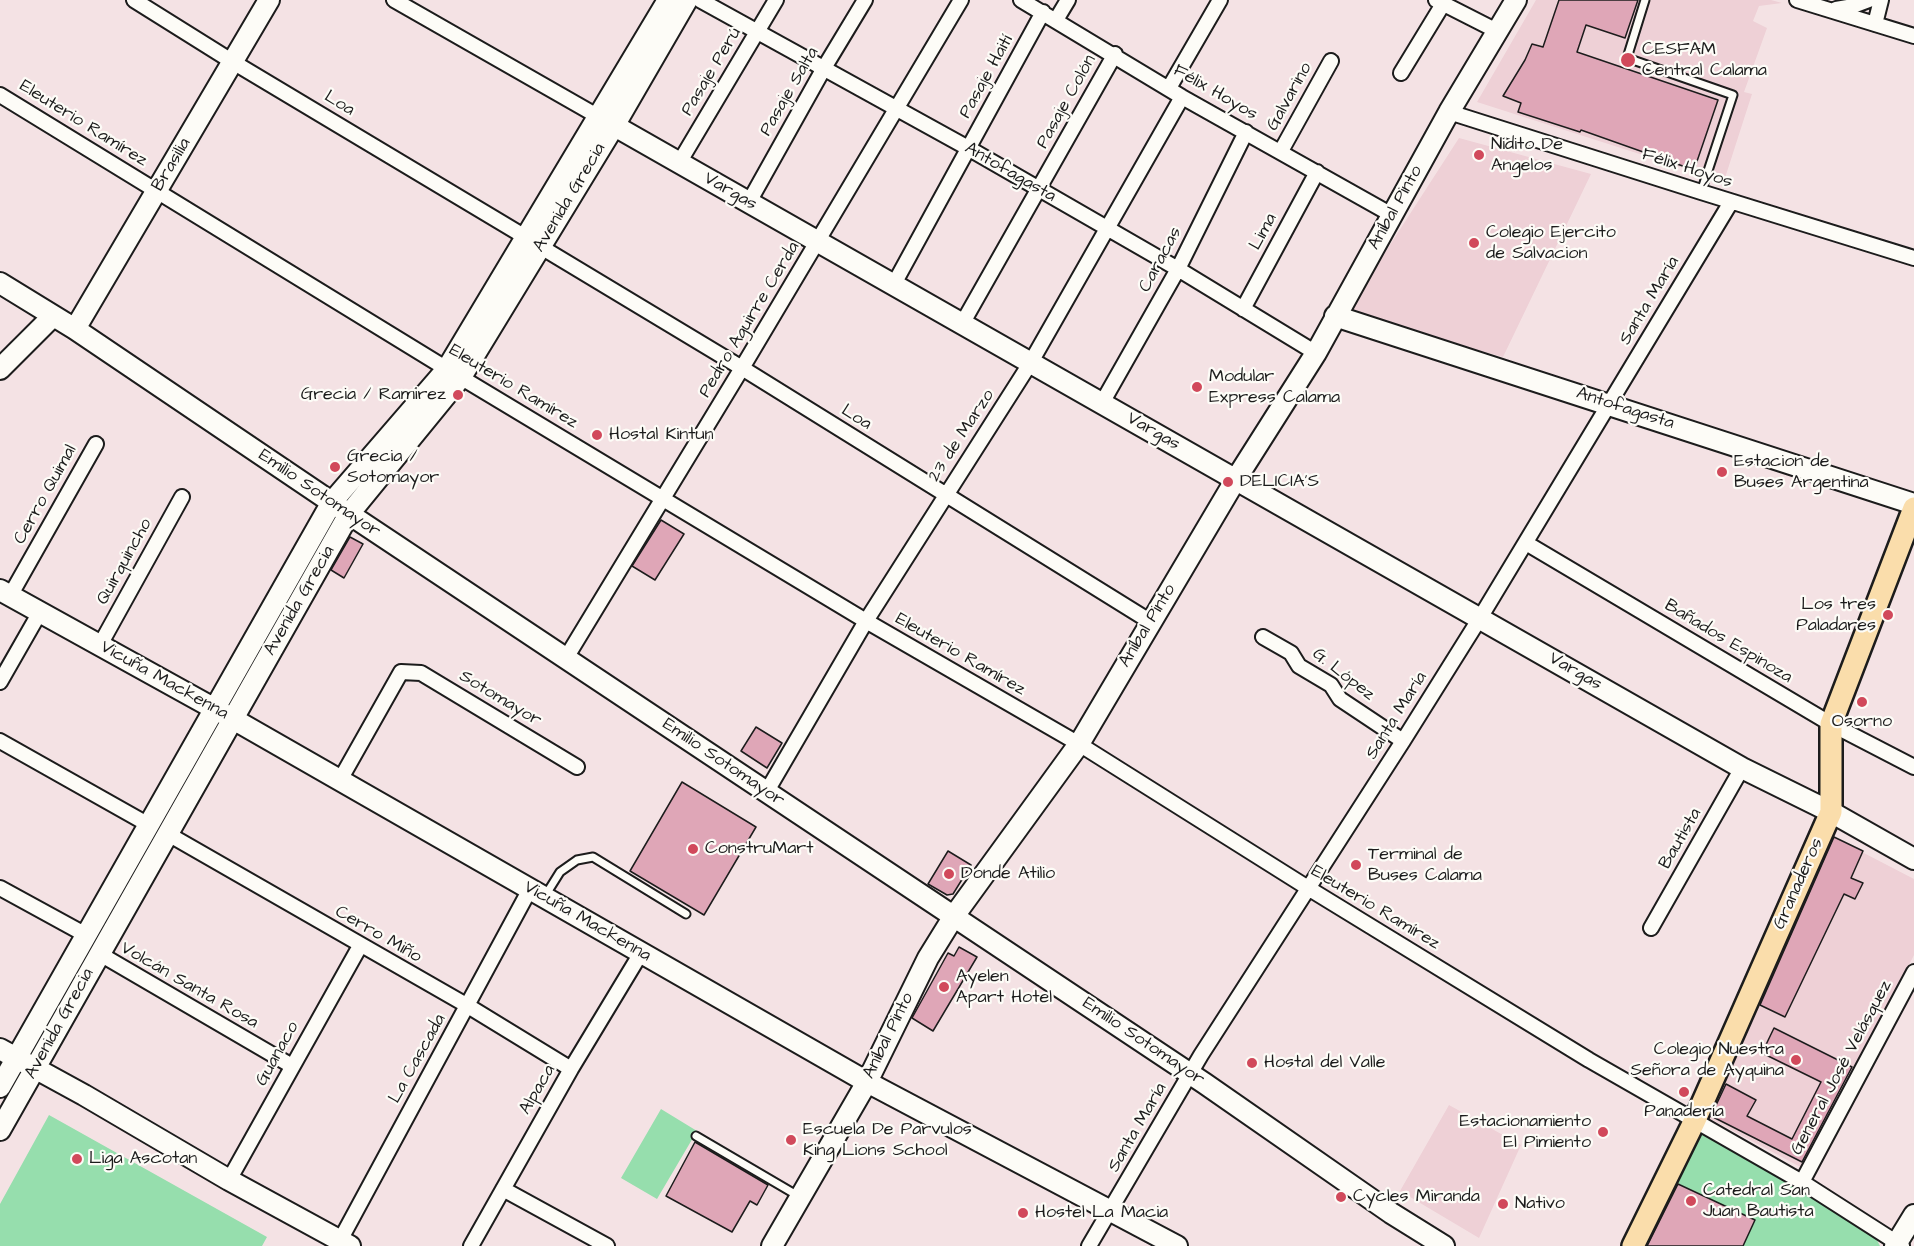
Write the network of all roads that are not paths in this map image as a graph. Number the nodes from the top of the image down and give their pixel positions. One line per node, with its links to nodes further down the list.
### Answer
1 (134, 0): 29 (street, Loa)
2 (269, 0): 29 (street, Brasilia)
3 (394, 0): 37 (street, Vargas)
4 (668, 0): 37 (street, Avenida Grecia)
5 (687, 0): 37 (street, Avenida Grecia)
6 (700, 0): 25 (street, Antofagasta)
7 (776, 0): 25 (street, Pasaje Perú)
8 (865, 0): 30 (street, Pasaje Salta)
9 (961, 0): 35 (street, Pedro Aguirre Cerda)
10 (1021, 0): 20 (street, Félix Hoyos)
11 (1068, 0): 21 (street)
12 (1220, 0): 32 (street)
13 (1516, 0): 24 (street, Aníbal Pinto)
14 (1645, 0): 45 (lane)
15 (1797, 0): 19 (street)
16 (1869, 0): 19 (street)
17 (1881, 0): 22 (street)
18 (1440, 2): 24 (street); 31 (street)
19 (1831, 10): 22 (street)
20 (1043, 12): 21 (street, Félix Hoyos); 39 (street, Pasaje Haití)
21 (1056, 20): 27 (street, Félix Hoyos)
22 (1875, 24): 23 (street); 26 (street)
23 (1914, 28)
24 (1497, 31): 36 (street, Aníbal Pinto)
25 (757, 32): 30 (street, Antofagasta); 41 (street, Pasaje Perú)
26 (1914, 36)
27 (1115, 54): 32 (street, Félix Hoyos); 43 (street, Pasaje Colón)
28 (1331, 61): 40 (street, Galvarino)
29 (233, 62): 44 (street, Brasilia); 50 (street, Loa)
30 (824, 68): 35 (street, Antofagasta); 46 (street, Pasaje Salta)
31 (1401, 73)
32 (1169, 88): 34 (street, Félix Hoyos)
33 (0, 95): 44 (street, Eleuterio Ramírez)
34 (1182, 97): 38 (street, Félix Hoyos); 49 (street, 23 de Marzo)
35 (896, 108): 39 (street, Antofagasta); 51 (street, Pedro Aguirre Cerda)
36 (1449, 112): 45 (street, Félix Hoyos); 48 (street, Aníbal Pinto)
37 (607, 121): 41 (street, Vargas); 50 (street, Avenida Grecia)
38 (1246, 132): 40 (street, Félix Hoyos); 53 (street, Caracas)
39 (968, 148): 43 (street, Antofagasta); 55 (street, Pasaje Haití)
40 (1281, 151): 42 (street, Félix Hoyos)
41 (679, 162): 46 (street, Vargas)
42 (1317, 171): 48 (street, Félix Hoyos); 56 (street, Lima)
43 (1038, 189): 49 (street, Antofagasta); 59 (street, Pasaje Colón)
44 (157, 191): 60 (street, Brasilia); 65 (street, Eleuterio Ramírez)
45 (1701, 192): 47 (street, Félix Hoyos)
46 (748, 202): 51 (street, Vargas)
47 (1731, 202): 52 (street, Félix Hoyos); 67 (street, Santa María)
48 (1392, 215): 58 (street, Aníbal Pinto)
49 (1107, 229): 53 (street, Antofagasta); 62 (street, 23 de Marzo)
50 (534, 242): 63 (street, Loa); 65 (street, Avenida Grecia)
51 (818, 242): 55 (street, Vargas); 63 (street, Pedro Aguirre Cerda)
52 (1914, 258)
53 (1178, 269): 56 (street, Antofagasta); 66 (street, Caracas)
54 (0, 283): 57 (street, Emilio Sotomayor)
55 (894, 285): 59 (street, Vargas)
56 (1243, 309): 61 (street, Antofagasta)
57 (52, 316): 60 (street, Emilio Sotomayor); 64 (street)
58 (1335, 316): 61 (street, Aníbal Pinto); 67 (street, Antofagasta)
59 (962, 324): 62 (street, Vargas)
60 (75, 329): 73 (street, Emilio Sotomayor)
61 (1316, 352): 69 (street, Aníbal Pinto)
62 (1031, 362): 66 (street, Vargas); 70 (street, 23 de Marzo)
63 (742, 368): 70 (street, Loa); 72 (street, Pedro Aguirre Cerda)
64 (0, 369)
65 (454, 373): 72 (street, Eleuterio Ramírez); 73 (street, Avenida Grecia); 75 (street, Avenida Grecia)
66 (1102, 403): 69 (street, Vargas)
67 (1610, 404): 74 (street, Antofagasta); 76 (street, Santa María)
68 (96, 444): 77 (street, Cerro Quimal)
69 (1236, 479): 79 (street, Vargas); 81 (street, Aníbal Pinto)
70 (945, 495): 80 (street, 23 de Marzo); 81 (street, Loa)
71 (182, 497): 83 (street, Quirquincho)
72 (664, 498): 80 (street, Eleuterio Ramírez); 84 (street, Pedro Aguirre Cerda)
73 (332, 502): 75 (street, Emilio Sotomayor); 86 (street, Avenida Grecia)
74 (1914, 506): 88 (main road, Granaderos)
75 (349, 514): 84 (street, Emilio Sotomayor); 87 (street, Avenida Grecia)
76 (1526, 543): 79 (street, Santa María); 88 (street, Bañados Espinoza)
77 (5, 593): 78 (street, Vicuña Mackenna)
78 (40, 612): 83 (street, Vicuña Mackenna); 85 (street)
79 (1480, 618): 90 (street, Santa María); 93 (street, Vargas)
80 (866, 621): 91 (street, Eleuterio Ramírez); 96 (street, 23 de Marzo)
81 (1150, 622): 91 (street, Aníbal Pinto)
82 (1263, 637): 90 (street, G. López)
83 (100, 645): 86 (street, Vicuña Mackenna)
84 (566, 658): 96 (street, Emilio Sotomayor)
85 (0, 682)
86 (214, 709): 87 (street, Vicuña Mackenna); 98 (street, Avenida Grecia)
87 (232, 719): 95 (street, Vicuña Mackenna); 99 (street, Avenida Grecia)
88 (1831, 724): 94 (street, Bañados Espinoza); 97 (main road, Granaderos)
89 (0, 741): 98 (street)
90 (1403, 741): 102 (street, Santa María)
91 (1079, 744): 102 (street, Eleuterio Ramírez); 105 (street, Aníbal Pinto)
92 (577, 767): 95 (street, Sotomayor)
93 (1742, 768): 97 (street, Vargas); 106 (street, Bautista)
94 (1914, 768)
95 (340, 780): 103 (street, Vicuña Mackenna)
96 (766, 791): 105 (street, Emilio Sotomayor)
97 (1831, 812): 100 (street, Vargas); 120 (main road, Granaderos)
98 (148, 825): 107 (street, Avenida Grecia)
99 (168, 834): 108 (street, Cerro Miño); 110 (street, Avenida Grecia)
100 (1914, 859)
101 (0, 888): 107 (street)
102 (1308, 888): 117 (street, Santa María); 120 (street, Eleuterio Ramírez)
103 (537, 893): 104 (lane); 109 (street, Vicuña Mackenna); 112 (street, La Cascada)
104 (686, 914)
105 (954, 916): 117 (street, Emilio Sotomayor); 118 (street, Aníbal Pinto)
106 (1651, 928)
107 (86, 935): 113 (street, Avenida Grecia)
108 (360, 946): 112 (street, Cerro Miño); 114 (street, Guanaco)
109 (641, 953): 116 (street, Alpaca); 118 (street, Vicuña Mackenna)
110 (100, 954): 114 (street, Volcán Santa Rosa); 115 (street, Avenida Grecia)
111 (1914, 972): 124 (street, General José Velásquez)
112 (468, 1006): 116 (street, Cerro Miño); 129 (street, La Cascada)
113 (8, 1054): 115 (street); 119 (street, Avenida Grecia)
114 (292, 1066): 123 (street, Guanaco)
115 (35, 1069): 121 (street, Avenida Grecia); 123 (street)
116 (571, 1069): 125 (street, Alpaca)
117 (1190, 1074): 127 (street, Santa María); 136 (street, Emilio Sotomayor)
118 (867, 1082): 126 (street, Aníbal Pinto); 127 (street, Vicuña Mackenna)
119 (0, 1087)
120 (1695, 1120): 124 (street, Eleuterio Ramírez); 137 (main road, Granaderos)
121 (0, 1130)
122 (696, 1136): 126 (lane)
123 (230, 1180): 129 (street)
124 (1802, 1182): 130 (street, Eleuterio Ramírez)
125 (502, 1189): 131 (street, Alpaca); 132 (street)
126 (800, 1197): 133 (street, Aníbal Pinto)
127 (1111, 1211): 134 (street, Santa María); 135 (street, Vicuña Mackenna)
128 (1914, 1215): 130 (street)
129 (342, 1244)
130 (1898, 1245)
131 (471, 1246)
132 (607, 1246)
133 (772, 1246)
134 (1089, 1246)
135 (1177, 1246)
136 (1444, 1246)
137 (1633, 1246)

